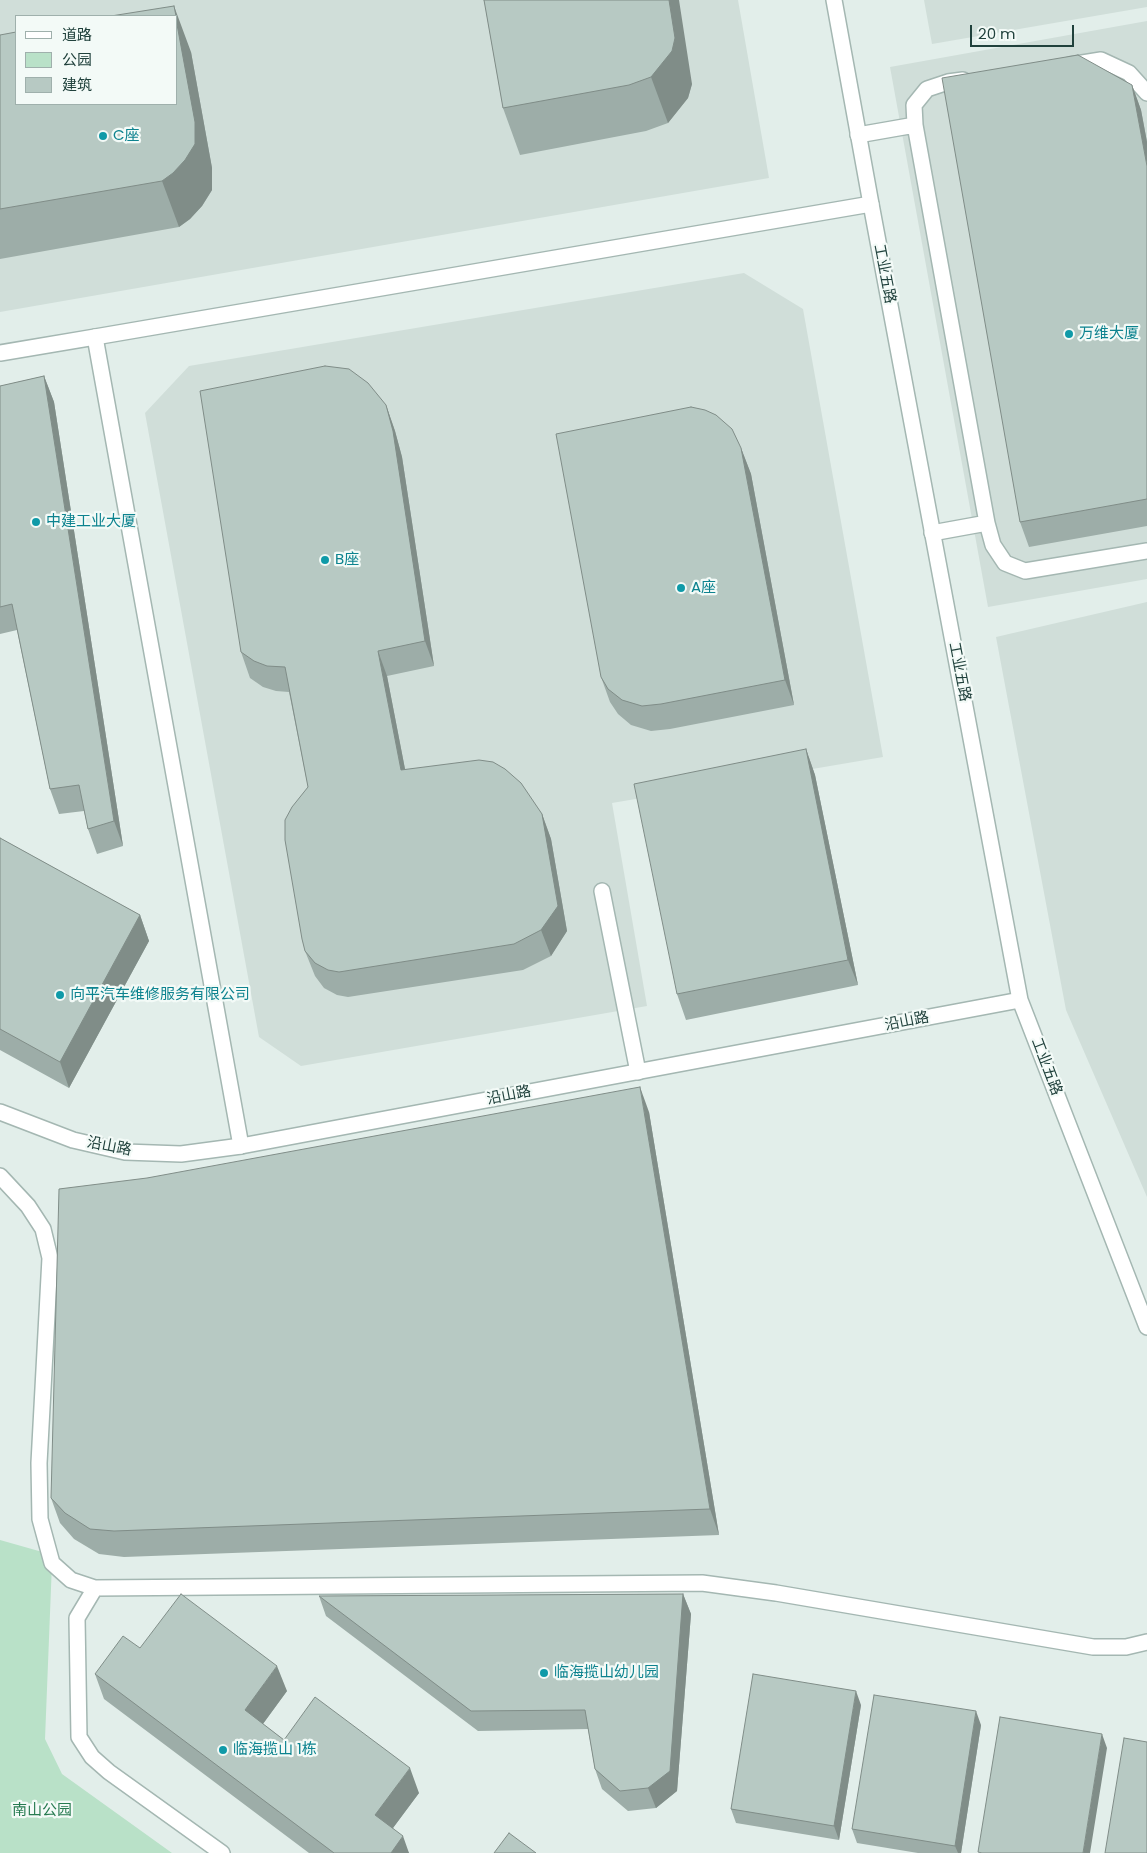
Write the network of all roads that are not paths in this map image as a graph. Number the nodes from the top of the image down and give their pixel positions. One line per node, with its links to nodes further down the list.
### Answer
1 (834, 0): 6 (street, 工业五路)
2 (1053, 67): 4 (street)
3 (977, 78): 5 (street)
4 (1147, 93)
5 (915, 125): 6 (street); 10 (street)
6 (858, 135): 7 (street, 工业五路)
7 (871, 204): 8 (street); 11 (street, 工业五路)
8 (95, 337): 9 (street); 17 (street)
9 (0, 353)
10 (987, 523): 11 (street); 12 (street)
11 (932, 534): 14 (street, 工业五路)
12 (1147, 552)
13 (602, 891): 15 (street)
14 (1020, 1000): 15 (street, 沿山路); 19 (street, 工业五路)
15 (638, 1072): 17 (street, 沿山路)
16 (0, 1112): 17 (street, 沿山路)
17 (241, 1146)
18 (0, 1176): 20 (street)
19 (1147, 1327)
20 (95, 1588): 21 (street); 22 (street)
21 (1147, 1642)
22 (222, 1853)

